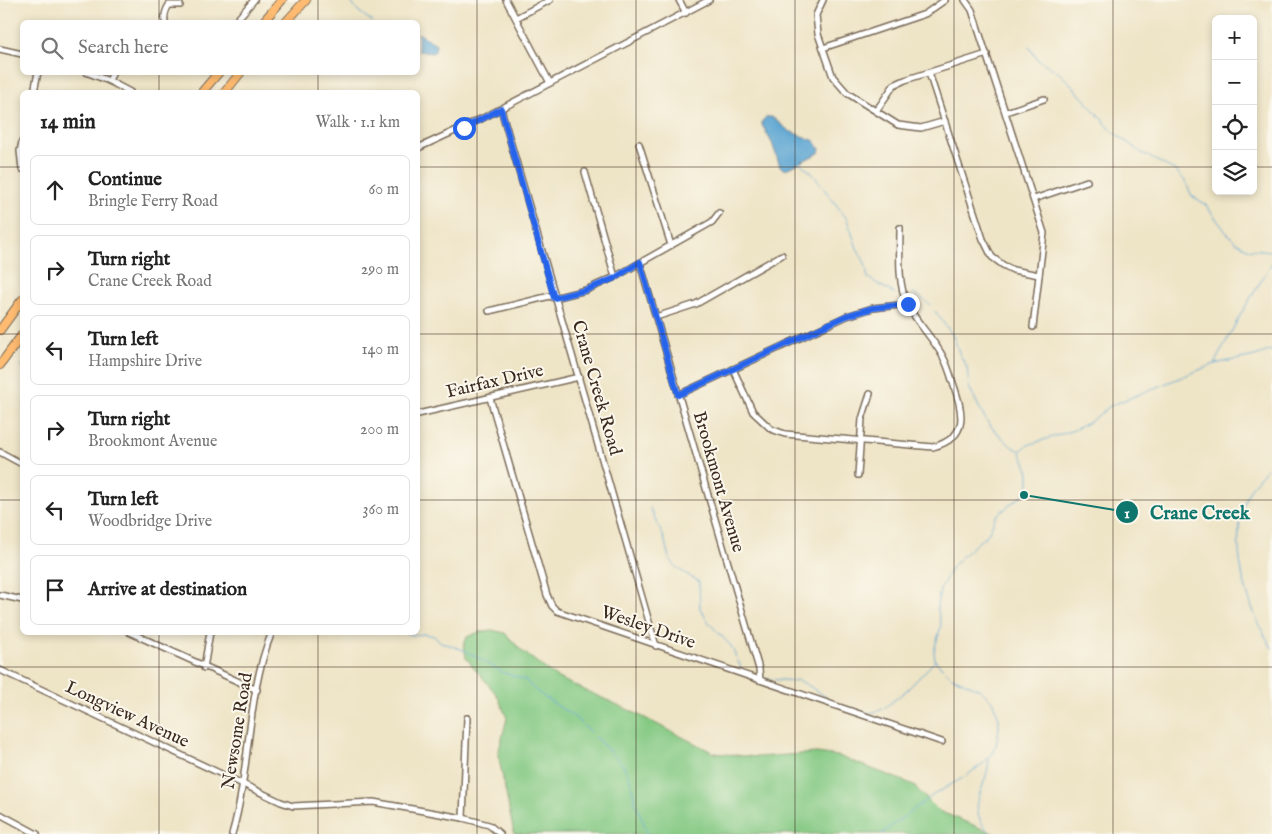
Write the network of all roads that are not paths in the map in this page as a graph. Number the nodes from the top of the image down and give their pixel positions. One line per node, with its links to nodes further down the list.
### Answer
1 (254, 0): 15 (street)
2 (282, 0): 16 (highway)
3 (306, 0): 17 (highway)
4 (506, 0): 13 (street)
5 (550, 0): 13 (street)
6 (679, 0): 12 (street)
7 (709, 0): 12 (street)
8 (823, 0): 18 (street)
9 (945, 0): 18 (street)
10 (965, 0): 21 (street)
11 (180, 5): 14 (street)
12 (686, 13): 29 (street)
13 (516, 18): 29 (street)
14 (165, 20)
15 (237, 20)
16 (265, 20)
17 (288, 20)
18 (823, 48): 36 (street)
19 (0, 49): 20 (street)
20 (20, 54)
21 (987, 54): 22 (street); 37 (street)
22 (929, 73): 36 (street); 38 (street)
23 (37, 75): 30 (street)
24 (94, 75): 28 (street)
25 (112, 75): 28 (street)
26 (217, 75): 32 (highway)
27 (238, 75): 33 (highway)
28 (109, 81): 31 (street)
29 (550, 83): 35 (street)
30 (34, 90)
31 (126, 90)
32 (204, 90)
33 (226, 90)
34 (1044, 100): 37 (street)
35 (501, 109): 40 (street); 51 (street, Crane Creek Road)
36 (876, 111): 38 (street)
37 (1006, 112): 43 (street)
38 (945, 121): 49 (street)
39 (639, 144): 46 (street)
40 (420, 147)
41 (585, 172): 50 (street)
42 (1087, 181): 43 (street)
43 (1034, 199): 49 (street)
44 (719, 213): 46 (street)
45 (900, 228): 53 (street)
46 (671, 245): 48 (street)
47 (782, 255): 55 (street)
48 (640, 262): 50 (street); 55 (street, Brookmont Avenue)
49 (1039, 275): 56 (street)
50 (615, 278): 51 (street)
51 (554, 298): 54 (street); 61 (street, Crane Creek Road)
52 (20, 303): 57 (highway)
53 (908, 304): 60 (street); 66 (street)
54 (489, 311)
55 (656, 317): 63 (street, Brookmont Avenue)
56 (1033, 327)
57 (0, 330)
58 (20, 338): 59 (highway)
59 (0, 365)
60 (733, 369): 63 (street); 66 (street)
61 (579, 377): 64 (street, Fairfax Drive); 77 (street, Crane Creek Road)
62 (870, 394): 66 (street)
63 (678, 395): 80 (street, Brookmont Avenue)
64 (490, 398): 65 (street, Fairfax Drive); 77 (street, Wesley Drive)
65 (420, 414)
66 (860, 440): 69 (street)
67 (0, 452): 68 (street)
68 (20, 463)
69 (858, 475)
70 (0, 594): 71 (street)
71 (20, 599)
72 (135, 635): 76 (street)
73 (145, 635): 76 (street)
74 (210, 635): 78 (street)
75 (271, 635): 81 (street, Newsome Road)
76 (144, 639): 78 (street)
77 (656, 646): 80 (street, Wesley Drive)
78 (204, 668): 81 (street)
79 (0, 670): 84 (street, Longview Avenue)
80 (760, 680): 83 (street, Wesley Drive)
81 (257, 690): 84 (street, Newsome Road)
82 (467, 718): 86 (street)
83 (942, 742)
84 (243, 784): 86 (street, Longview Avenue); 88 (street, Newsome Road)
85 (0, 814): 87 (street)
86 (463, 818): 89 (street, Longview Avenue)
87 (37, 834)
88 (232, 834)
89 (500, 834)

